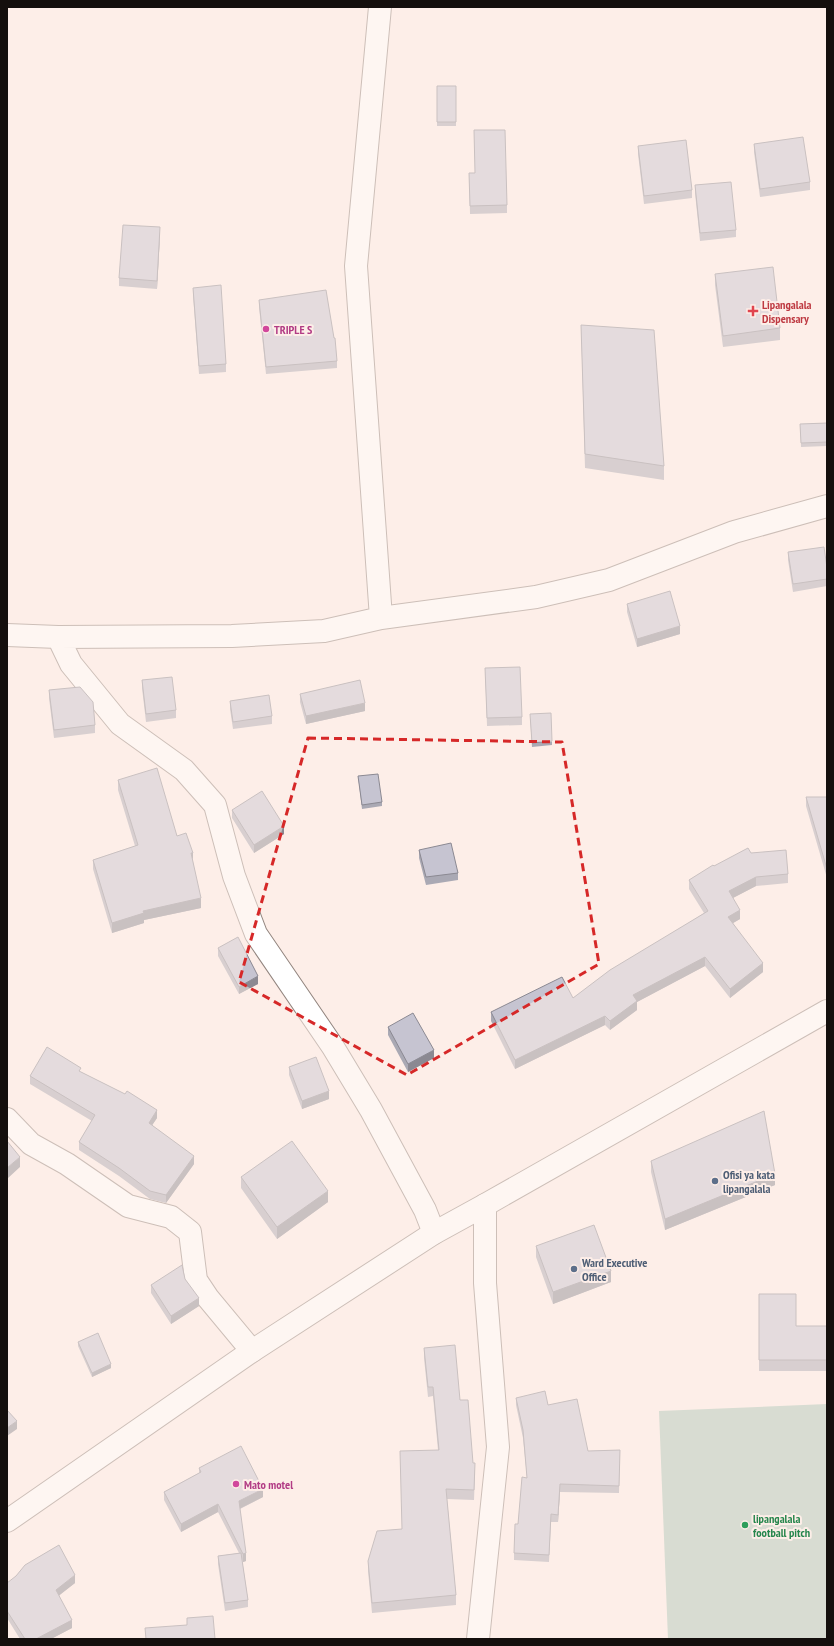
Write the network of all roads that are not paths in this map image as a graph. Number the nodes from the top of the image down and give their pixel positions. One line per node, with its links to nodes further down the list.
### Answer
1 (380, 7): 3 (street)
2 (827, 506): 3 (street)
3 (382, 618): 5 (street)
4 (7, 635): 5 (street)
5 (58, 637): 9 (street)
6 (827, 1011): 8 (street)
7 (7, 1119): 10 (street)
8 (485, 1205): 9 (street); 12 (street)
9 (434, 1233): 10 (street)
10 (252, 1351): 11 (street)
11 (7, 1521)
12 (478, 1639)

